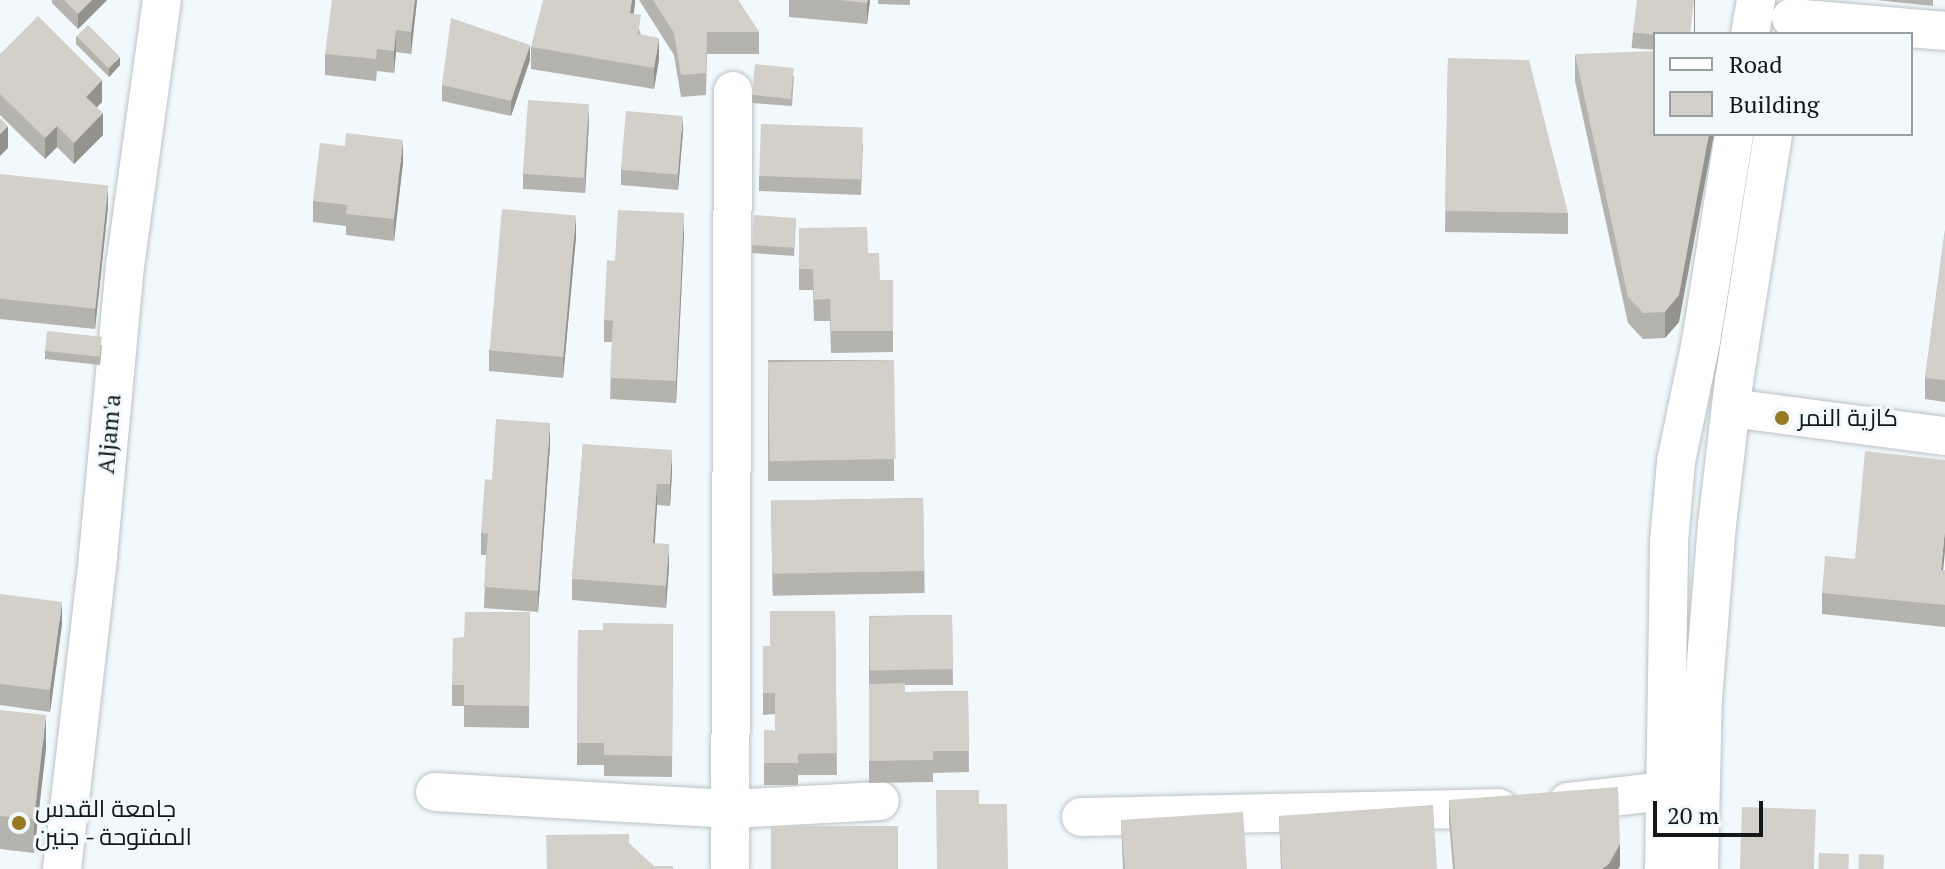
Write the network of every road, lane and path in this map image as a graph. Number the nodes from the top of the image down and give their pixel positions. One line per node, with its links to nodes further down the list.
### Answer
1 (162, 0): 16 (street, Aljam'a)
2 (1756, 0): 5 (street)
3 (1792, 17): 4 (street)
4 (1945, 31)
5 (1750, 32)
6 (733, 91): 14 (street)
7 (1734, 136): 11 (street)
8 (1773, 136): 9 (street)
9 (1731, 408): 10 (street); 19 (street)
10 (1945, 436)
11 (1665, 791): 15 (street); 18 (street)
12 (435, 792): 14 (street)
13 (880, 801): 14 (street)
14 (732, 809): 17 (street)
15 (1081, 817)
16 (62, 869)
17 (730, 869)
18 (1664, 869)
19 (1699, 869)

